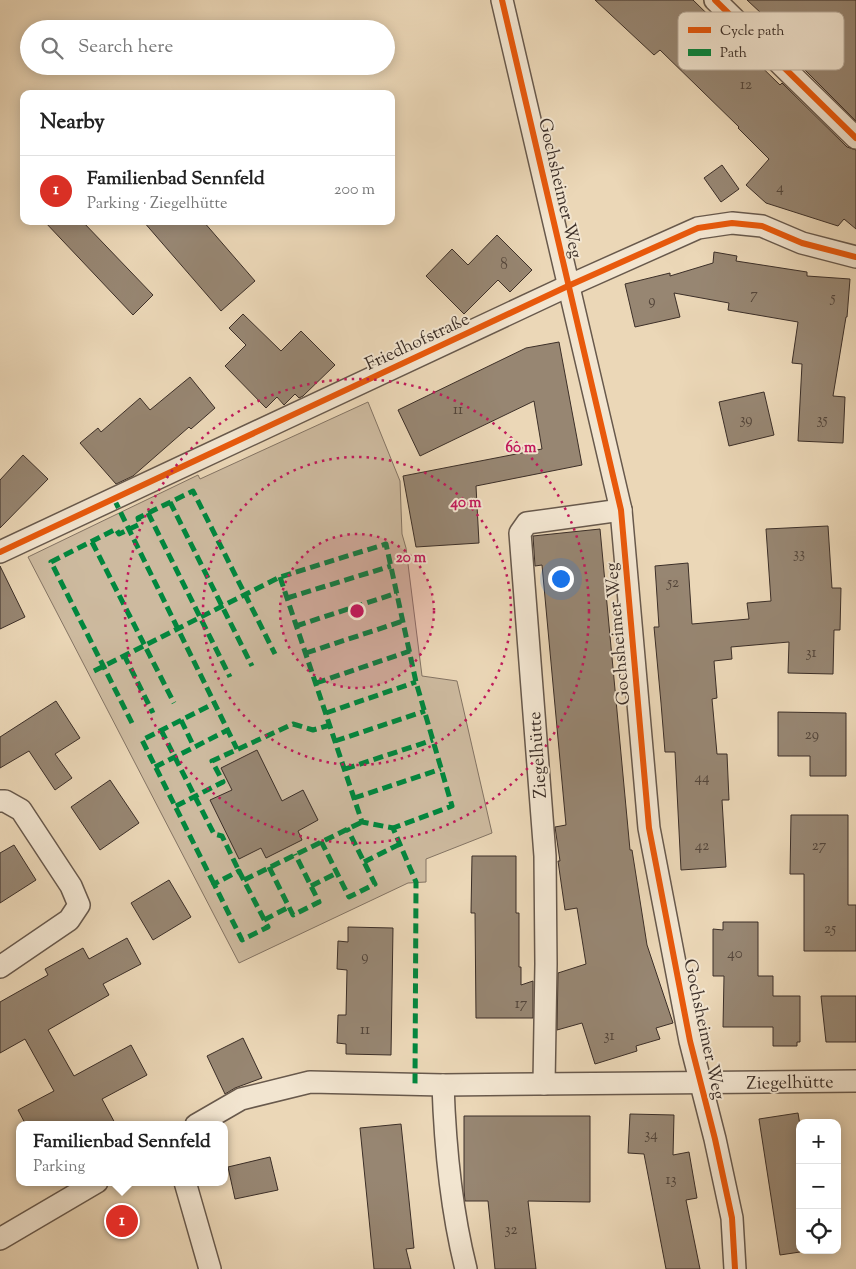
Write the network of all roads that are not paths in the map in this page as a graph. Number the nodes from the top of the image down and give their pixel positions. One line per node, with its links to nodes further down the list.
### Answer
1 (502, 0): 7 (street, Gochsheimer Weg)
2 (715, 0): 3 (street)
3 (727, 12)
4 (787, 70): 5 (street)
5 (856, 138)
6 (856, 257): 7 (street, Friedhofstraße)
7 (568, 286): 8 (street, Gochsheimer Weg); 9 (street, Friedhofstraße)
8 (621, 510): 13 (street, Ziegelhütte); 14 (street, Gochsheimer Weg)
9 (0, 552)
10 (0, 801): 11 (street)
11 (0, 967)
12 (856, 1082): 14 (street, Ziegelhütte)
13 (544, 1084): 14 (street, Ziegelhütte); 15 (street, Ziegelhütte)
14 (700, 1084): 22 (street, Gochsheimer Weg)
15 (443, 1085): 16 (street, Ziegelhütte); 21 (street)
16 (203, 1121)
17 (90, 1186): 19 (street)
18 (186, 1186): 20 (street)
19 (0, 1239)
20 (210, 1269)
21 (466, 1269)
22 (735, 1269)

